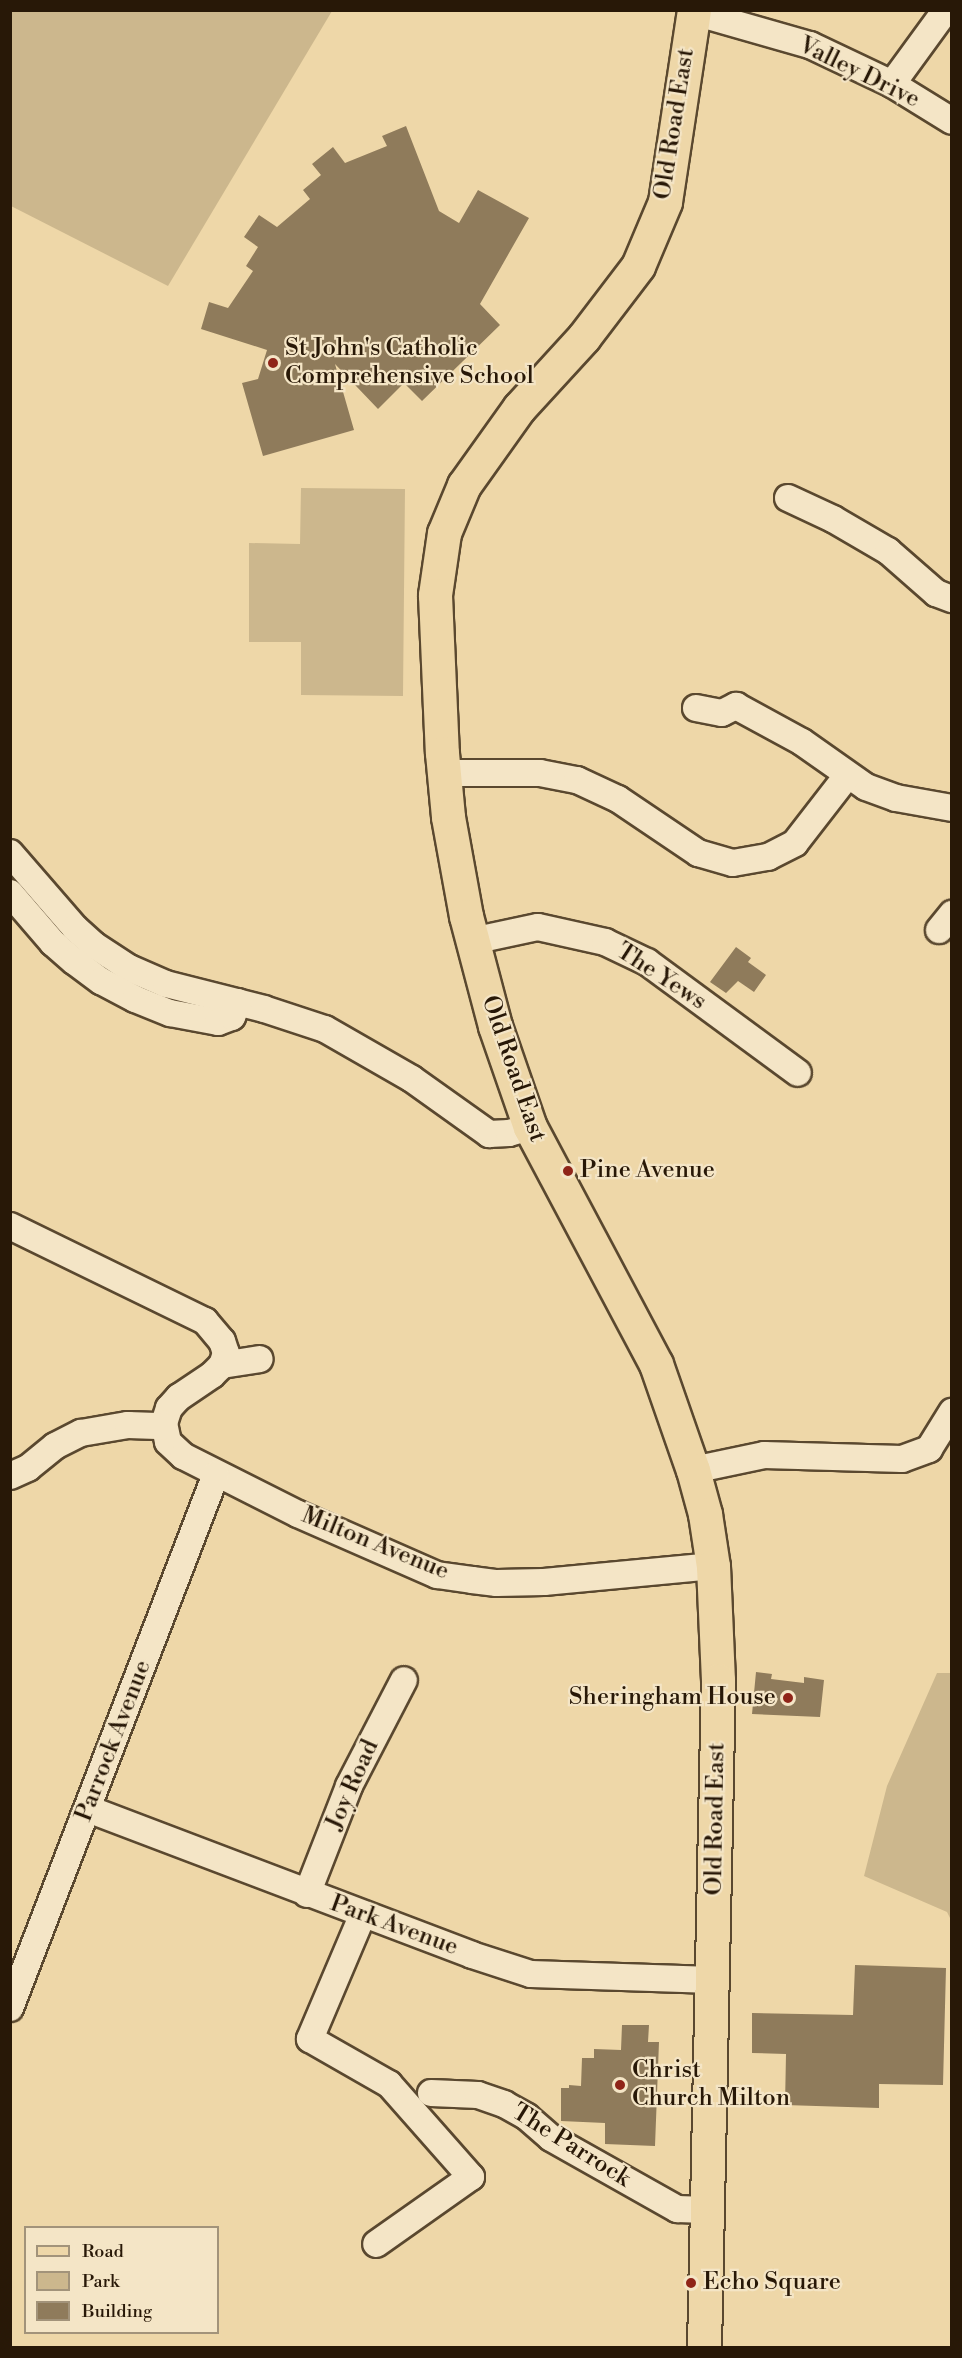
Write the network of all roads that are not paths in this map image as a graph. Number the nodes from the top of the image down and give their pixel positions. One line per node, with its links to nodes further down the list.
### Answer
1 (946, 10): 3 (street)
2 (694, 11): 3 (street, Valley Drive); 8 (main road, Old Road East)
3 (892, 84): 4 (street, Valley Drive)
4 (951, 121)
5 (788, 498): 6 (street)
6 (951, 598)
7 (696, 708): 9 (street)
8 (443, 773): 9 (street); 13 (main road, Old Road East)
9 (847, 776): 10 (street)
10 (951, 808)
11 (10, 853): 14 (street)
12 (10, 893): 14 (street)
13 (472, 941): 15 (street, The Yews); 16 (main road, Old Road East)
14 (238, 1002): 16 (street)
15 (798, 1073)
16 (530, 1127): 22 (main road, Old Road East)
17 (10, 1226): 19 (street)
18 (260, 1359): 19 (street)
19 (222, 1365): 21 (street)
20 (951, 1412): 22 (street)
21 (168, 1415): 23 (street, Milton Avenue); 24 (street)
22 (693, 1470): 25 (main road, Old Road East)
23 (216, 1474): 25 (street, Milton Avenue); 27 (street, Parrock Avenue)
24 (10, 1476)
25 (713, 1566): 30 (main road, Old Road East)
26 (404, 1680): 28 (street, Joy Road)
27 (88, 1809): 28 (street, Park Avenue); 31 (street, Parrock Avenue)
28 (307, 1894): 29 (street, Park Avenue)
29 (363, 1914): 30 (street, Park Avenue); 34 (street)
30 (713, 1980): 33 (main road, Old Road East)
31 (10, 2008)
32 (431, 2093): 33 (street, The Parrock)
33 (707, 2210): 35 (main road, Old Road East)
34 (376, 2244)
35 (704, 2348)

